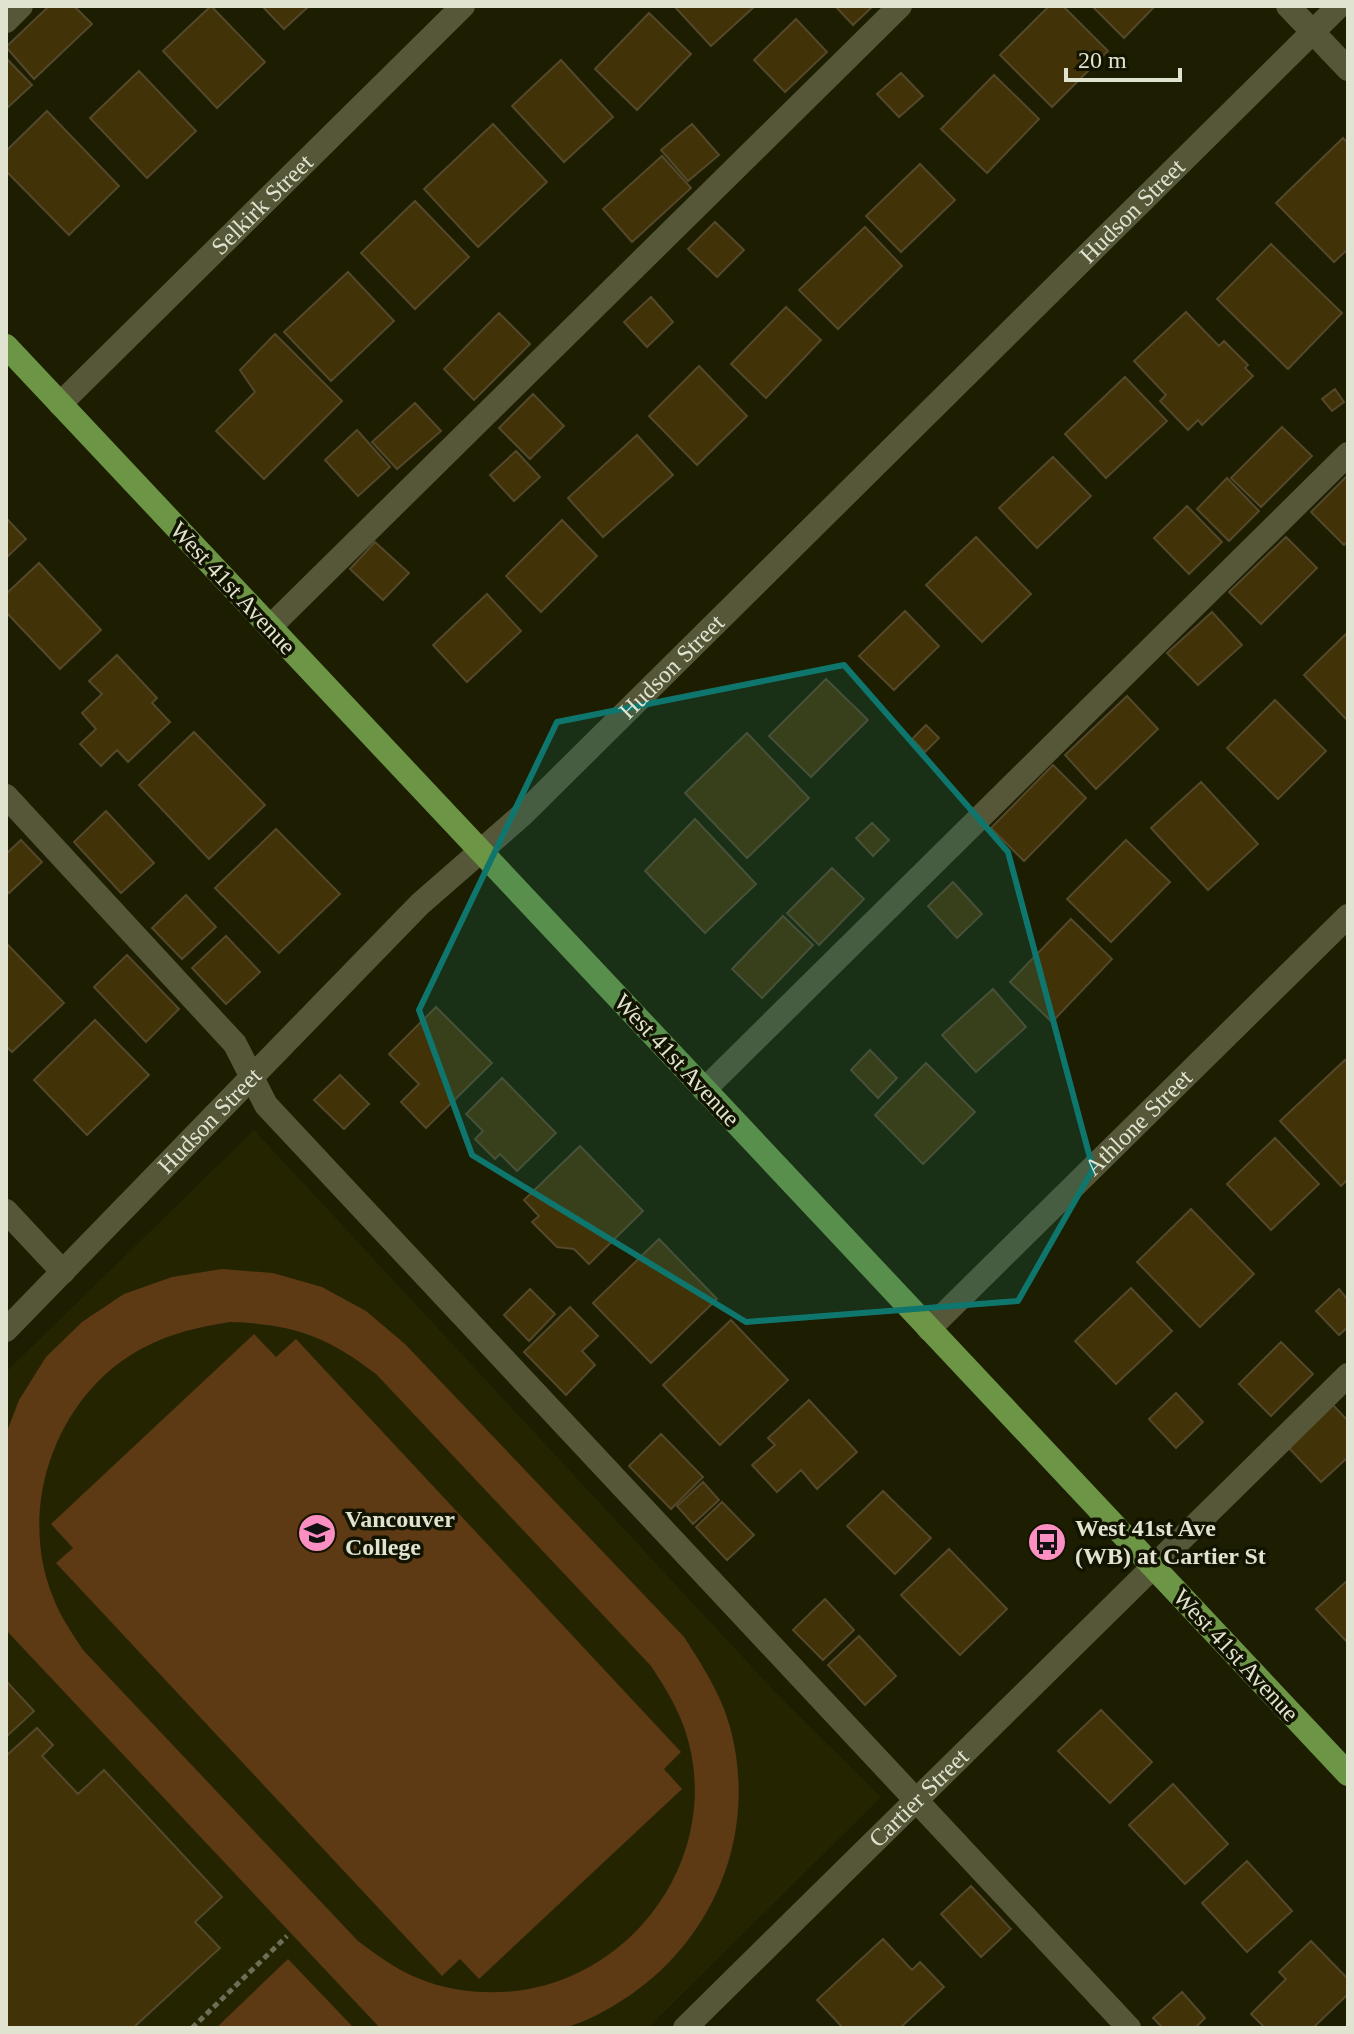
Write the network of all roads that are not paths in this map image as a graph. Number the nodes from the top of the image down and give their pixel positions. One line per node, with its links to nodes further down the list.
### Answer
1 (21, 6): 6 (street)
2 (463, 6): 10 (street, Selkirk Street)
3 (900, 6): 12 (street)
4 (1288, 6): 7 (street)
5 (1339, 6): 7 (street, Hudson Street)
6 (6, 21)
7 (1312, 32): 8 (street); 14 (street, Hudson Street)
8 (1348, 69)
9 (6, 346): 10 (main road, West 41st Avenue)
10 (60, 404): 12 (main road, West 41st Avenue)
11 (1348, 454): 17 (street)
12 (270, 627): 14 (main road, West 41st Avenue)
13 (6, 796): 16 (street)
14 (480, 850): 16 (street, Hudson Street); 17 (main road, West 41st Avenue)
15 (1348, 916): 20 (street, Athlone Street)
16 (251, 1076): 19 (street, Hudson Street); 25 (street)
17 (704, 1090): 20 (main road, West 41st Avenue)
18 (6, 1211): 19 (street)
19 (63, 1272): 21 (street, Hudson Street)
20 (929, 1329): 23 (main road, West 41st Avenue)
21 (6, 1330)
22 (1348, 1375): 23 (street, Cartier Street)
23 (1154, 1568): 24 (main road, West 41st Avenue); 25 (street, Cartier Street)
24 (1348, 1774)
25 (917, 1800): 26 (street, Cartier Street); 27 (street)
26 (686, 2028)
27 (1129, 2028)

